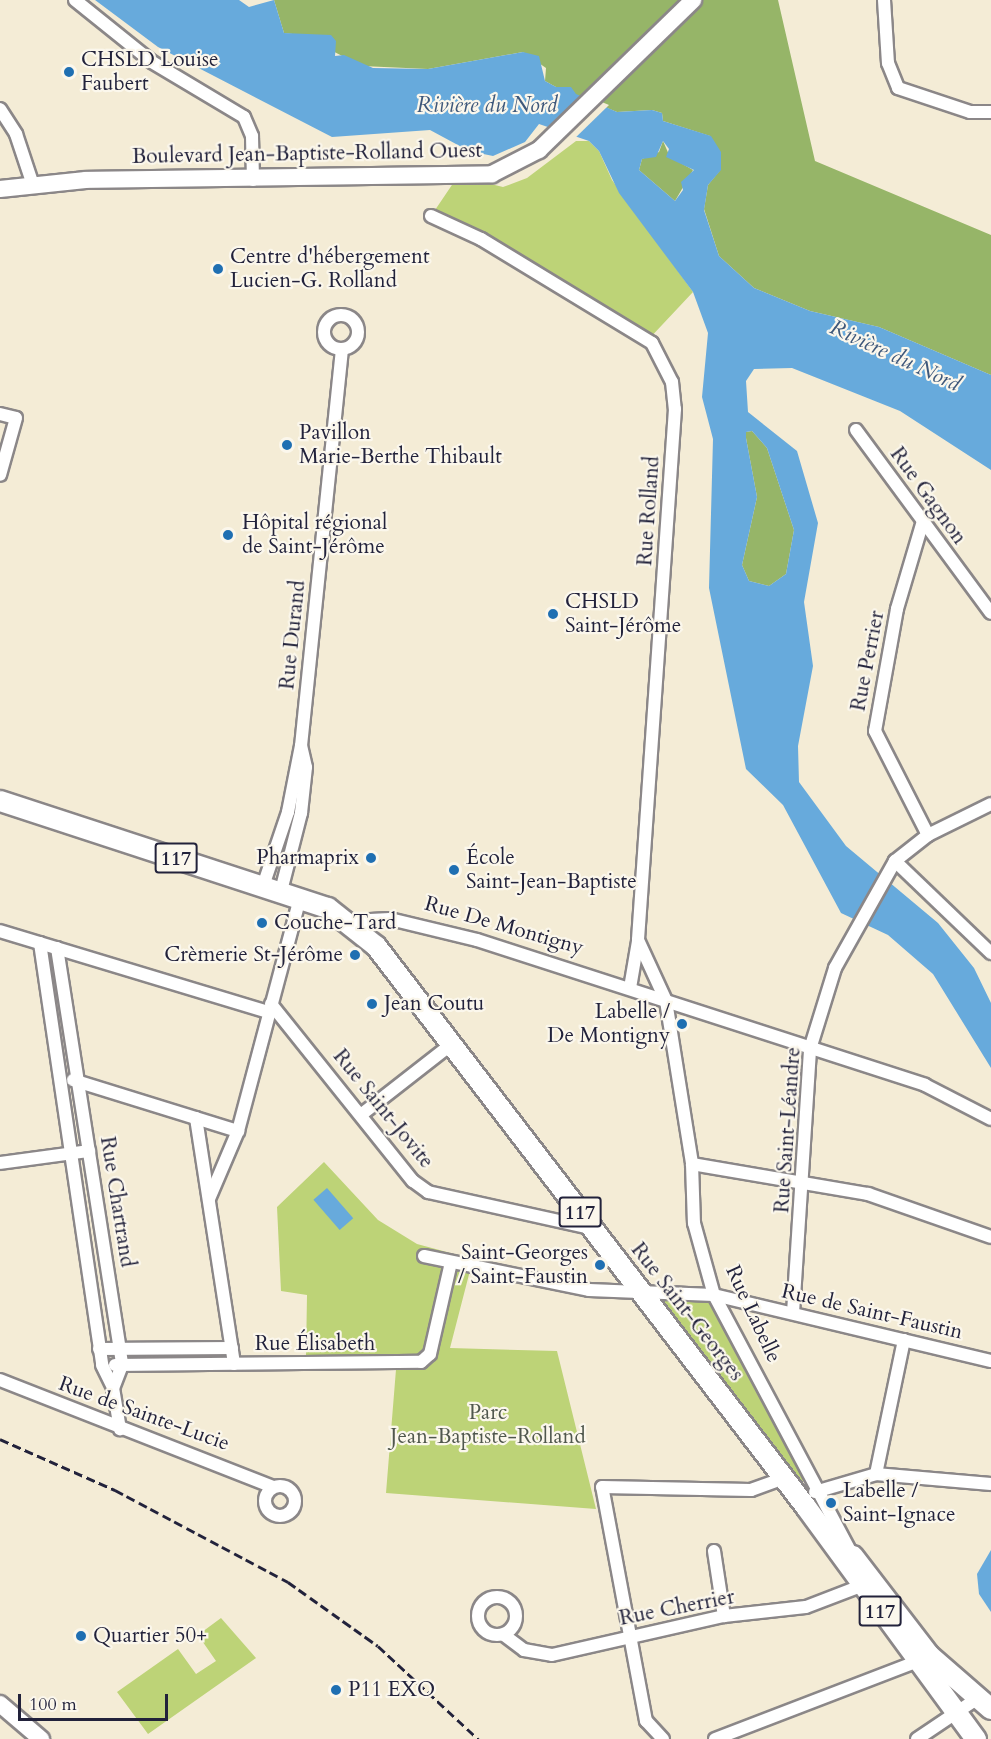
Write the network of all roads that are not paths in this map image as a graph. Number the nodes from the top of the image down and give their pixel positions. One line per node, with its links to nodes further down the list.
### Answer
1 (75, 0): 6 (street)
2 (693, 0): 6 (street, Boulevard Jean-Baptiste-Rolland Ouest)
3 (884, 0): 5 (street)
4 (0, 109): 7 (street)
5 (991, 112)
6 (252, 180): 7 (street, Boulevard Jean-Baptiste-Rolland Ouest)
7 (32, 183): 8 (street, Boulevard Jean-Baptiste-Rolland Ouest)
8 (0, 189)
9 (431, 216): 24 (street, Rue Rolland)
10 (342, 349): 16 (street, Rue Durand)
11 (0, 414): 13 (street)
12 (856, 430): 14 (street, Rue Gagnon)
13 (0, 475)
14 (923, 521): 15 (street, Rue Gagnon); 19 (street, Rue Perrier)
15 (991, 613)
16 (301, 746): 21 (street, Rue Durand); 21 (street, Rue Durand)
17 (0, 801): 21 (main road, Rue De Montigny / 117)
18 (991, 804): 19 (street)
19 (928, 835): 20 (street)
20 (892, 865): 27 (street); 34 (street, Rue Saint-Léandre)
21 (281, 892): 22 (main road, Rue De Montigny / 117); 30 (street, Rue Durand)
22 (350, 921): 28 (street, Rue De Montigny); 33 (main road, Rue Saint-Georges / 117)
23 (0, 931): 25 (street)
24 (638, 940): 28 (street, Rue Rolland); 29 (street, Rue Rolland)
25 (40, 943): 26 (street); 32 (street, Rue Chartrand)
26 (57, 948): 30 (street); 31 (street, Rue Chartrand)
27 (991, 952)
28 (630, 988): 29 (street, Rue De Montigny)
29 (666, 1001): 34 (street, Rue De Montigny); 44 (street, Rue Labelle)
30 (270, 1008): 37 (street, Rue Saint-Jovite); 40 (street, Rue Durand)
31 (69, 1021): 32 (street); 36 (street, Rue Chartrand)
32 (53, 1024): 35 (street, Rue Chartrand)
33 (453, 1043): 37 (street); 47 (main road, Rue Saint-Georges / 117)
34 (810, 1049): 39 (street, Rue De Montigny); 45 (street, Rue Saint-Léandre)
35 (60, 1079): 36 (street); 42 (street, Rue Chartrand)
36 (78, 1080): 38 (street); 41 (street, Rue Chartrand)
37 (362, 1114): 47 (street, Rue Saint-Jovite)
38 (196, 1118): 40 (street); 46 (street)
39 (991, 1119)
40 (238, 1131): 46 (street, Rue Durand)
41 (89, 1151): 42 (street); 57 (street, Rue Chartrand)
42 (71, 1153): 43 (street); 56 (street, Rue Chartrand)
43 (0, 1163)
44 (692, 1164): 45 (street); 52 (street, Rue Labelle)
45 (805, 1182): 48 (street); 53 (street, Rue Saint-Léandre)
46 (209, 1199): 55 (street)
47 (591, 1228): 51 (main road, Rue Saint-Georges / 117)
48 (991, 1237)
49 (424, 1256): 50 (street, Rue de Saint-Faustin)
50 (451, 1262): 51 (street, Rue de Saint-Faustin); 59 (street, Rue Élisabeth)
51 (642, 1292): 52 (street, Rue de Saint-Faustin); 66 (main road, Rue Saint-Georges / 117)
52 (714, 1295): 53 (street, Rue de Saint-Faustin); 69 (street, Rue Labelle)
53 (793, 1313): 54 (street, Rue de Saint-Faustin)
54 (904, 1340): 58 (street, Rue de Saint-Faustin); 65 (street)
55 (232, 1348): 57 (street, Rue Élisabeth); 59 (street)
56 (99, 1349): 57 (street, Rue Élisabeth); 60 (street, Rue Chartrand)
57 (119, 1350): 61 (street, Rue Chartrand)
58 (991, 1360)
59 (234, 1364): 61 (street, Rue Élisabeth)
60 (102, 1365): 61 (street, Rue Élisabeth); 63 (street, Rue Chartrand)
61 (122, 1365): 63 (street, Rue Chartrand)
62 (0, 1380): 64 (street, Rue de Sainte-Lucie)
63 (114, 1388): 64 (street, Rue Chartrand)
64 (120, 1429): 68 (street, Rue de Sainte-Lucie)
65 (876, 1474): 67 (street); 69 (street)
66 (784, 1478): 69 (main road, Rue Saint-Georges / 117); 74 (street)
67 (991, 1485)
68 (273, 1487)
69 (811, 1499): 71 (main road, Rue Saint-Georges / 117); 77 (main road, Rue Labelle / 117)
70 (714, 1551): 72 (street)
71 (861, 1586): 72 (street, Rue Cherrier); 75 (main road, Rue Saint-Georges / 117)
72 (724, 1616): 74 (street, Rue Cherrier)
73 (504, 1635): 74 (street, Rue Cherrier)
74 (628, 1637): 81 (street)
75 (918, 1661): 78 (main road, Rue Saint-Georges / 117); 82 (street)
76 (0, 1704): 80 (street)
77 (985, 1704): 78 (street)
78 (957, 1713): 83 (street); 84 (main road, Rue Saint-Georges / 117)
79 (991, 1720): 84 (main road)
80 (41, 1739)
81 (663, 1739)
82 (715, 1739)
83 (917, 1739)
84 (977, 1739)

